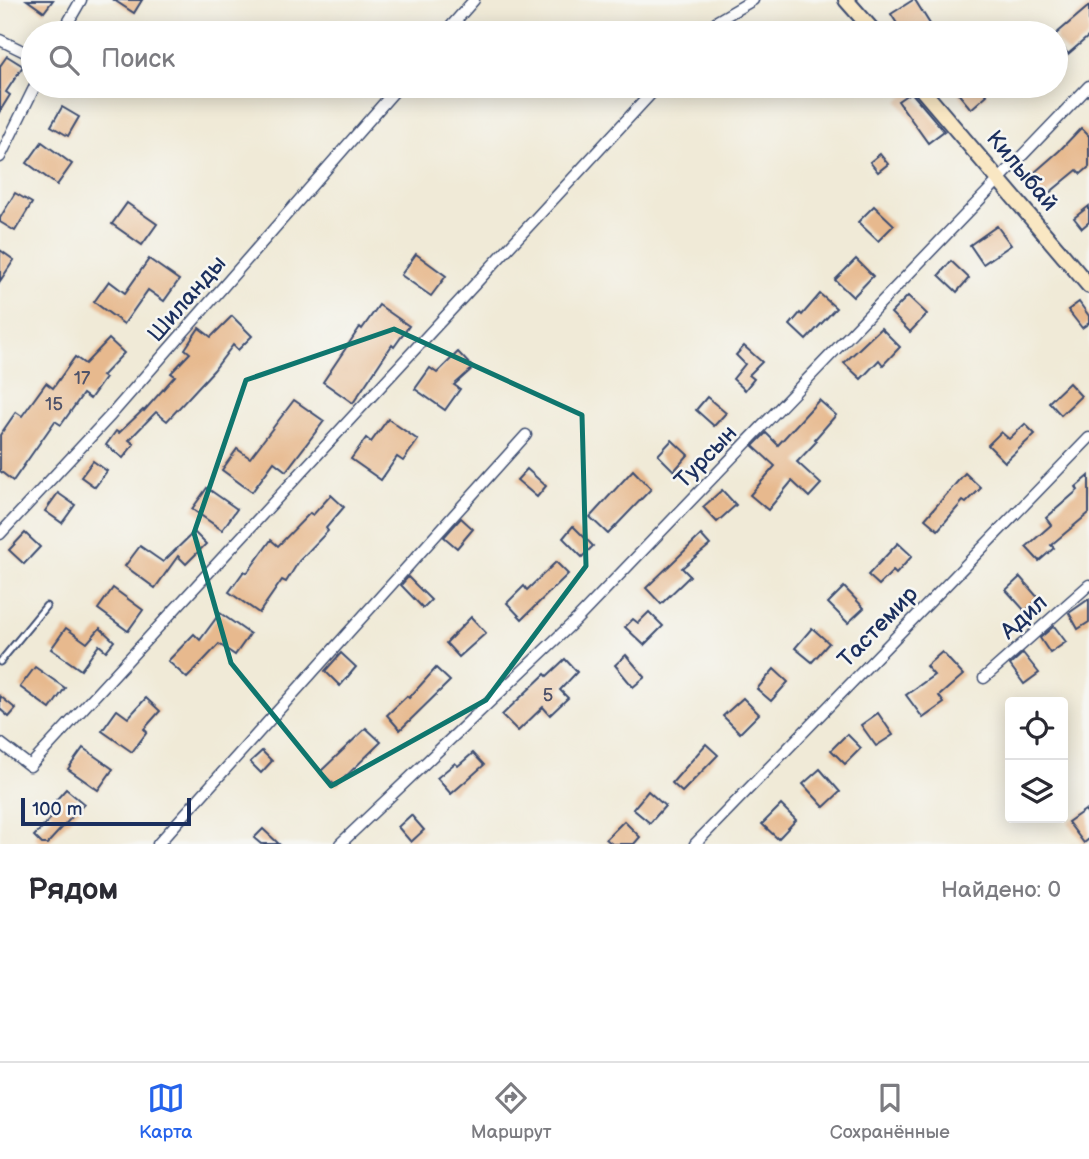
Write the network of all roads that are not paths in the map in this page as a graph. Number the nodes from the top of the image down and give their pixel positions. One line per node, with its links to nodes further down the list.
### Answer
1 (81, 0): 5 (street)
2 (474, 0): 6 (street)
3 (752, 0): 7 (street)
4 (846, 0): 8 (street)
5 (69, 21)
6 (456, 21)
7 (717, 21)
8 (864, 21)
9 (0, 40): 10 (street)
10 (21, 50)
11 (1089, 86): 17 (street, Турсын)
12 (29, 98): 16 (street)
13 (388, 98): 21 (street, Шиланды)
14 (647, 98): 26 (street)
15 (929, 98): 17 (street, Килыбай)
16 (0, 157)
17 (998, 178): 18 (street, Килыбай); 28 (street, Турсын)
18 (1089, 286)
19 (526, 435): 27 (street)
20 (1089, 438): 29 (street, Тастемир)
21 (0, 534)
22 (1089, 585): 25 (street, Адил)
23 (46, 606): 24 (lane)
24 (0, 662)
25 (984, 678)
26 (0, 743)
27 (158, 844)
28 (340, 844)
29 (695, 844)

